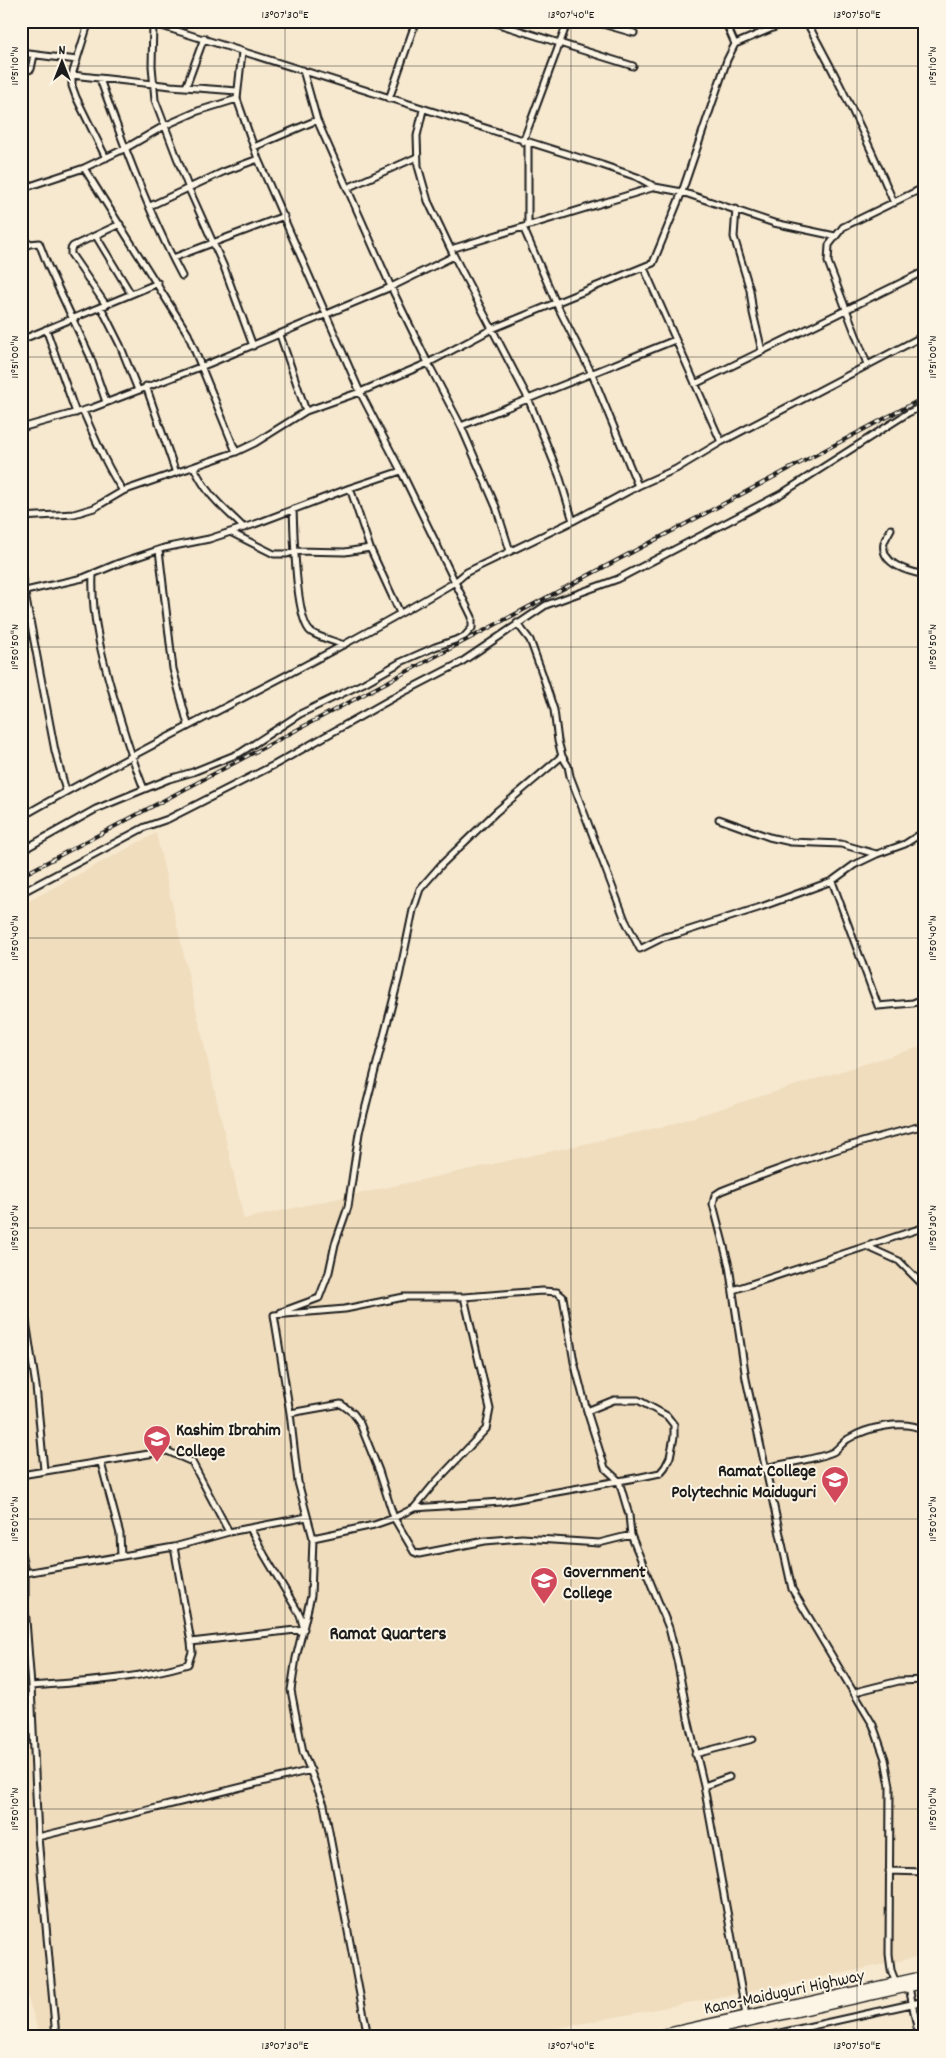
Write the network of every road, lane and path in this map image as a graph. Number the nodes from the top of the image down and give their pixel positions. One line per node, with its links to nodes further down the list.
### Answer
1 (89, 21): 18 (street)
2 (146, 21): 10 (street)
3 (416, 21): 28 (street)
4 (489, 21): 13 (street)
5 (568, 21): 13 (street)
6 (592, 21): 11 (street)
7 (725, 21): 14 (street)
8 (789, 21): 14 (street)
9 (806, 21): 45 (street)
10 (157, 23): 12 (street); 24 (street)
11 (634, 33)
12 (204, 38): 15 (street); 25 (street)
13 (560, 44): 19 (street); 32 (street)
14 (735, 44): 44 (street)
15 (242, 52): 20 (street); 26 (street)
16 (21, 53): 17 (street)
17 (34, 55): 18 (street); 21 (street)
18 (77, 60): 22 (street)
19 (633, 66)
20 (303, 70): 28 (street); 30 (street)
21 (21, 73)
22 (72, 75): 23 (street); 36 (street)
23 (100, 79): 24 (street); 34 (street)
24 (152, 84): 25 (street); 31 (street)
25 (186, 87): 26 (street)
26 (237, 91): 27 (street)
27 (237, 99): 31 (street); 33 (street)
28 (389, 99): 29 (street)
29 (423, 110): 32 (street); 35 (street)
30 (317, 120): 33 (street); 41 (street)
31 (164, 126): 34 (street); 43 (street)
32 (526, 142): 39 (street); 50 (street)
33 (254, 147): 37 (street)
34 (126, 148): 36 (street); 46 (street)
35 (417, 157): 41 (street); 55 (street)
36 (106, 158): 38 (street)
37 (258, 158): 43 (street); 48 (street)
38 (84, 168): 42 (street); 49 (street)
39 (655, 187): 44 (street); 50 (street)
40 (925, 187): 45 (street)
41 (347, 188): 62 (street)
42 (21, 189)
43 (189, 189): 46 (street); 53 (street)
44 (682, 192): 47 (street); 58 (street)
45 (894, 203): 52 (street)
46 (150, 206): 57 (street)
47 (736, 210): 52 (street); 76 (street)
48 (284, 216): 53 (street); 67 (street)
49 (120, 224): 51 (street); 61 (street)
50 (525, 226): 55 (street); 64 (street)
51 (96, 236): 63 (street); 65 (street)
52 (835, 236): 66 (street)
53 (214, 242): 57 (street); 75 (street)
54 (21, 248): 68 (street)
55 (451, 249): 56 (street)
56 (454, 256): 62 (street); 70 (street)
57 (173, 258): 60 (street)
58 (644, 268): 64 (street); 74 (street)
59 (925, 272): 66 (street)
60 (182, 276)
61 (158, 284): 63 (street); 79 (street)
62 (391, 287): 67 (street); 77 (street)
63 (131, 294): 65 (street)
64 (556, 303): 70 (street); 80 (street)
65 (104, 306): 68 (street); 83 (street)
66 (845, 309): 76 (street); 78 (street)
67 (328, 314): 71 (street); 84 (street)
68 (72, 319): 69 (street); 86 (street)
69 (46, 329): 73 (street); 90 (street)
70 (492, 329): 77 (street); 85 (street)
71 (280, 335): 75 (street); 89 (street)
72 (925, 335): 78 (street)
73 (21, 340)
74 (675, 340): 80 (street); 81 (street)
75 (253, 346): 79 (street)
76 (762, 351): 81 (street)
77 (428, 364): 84 (street); 91 (street)
78 (866, 364): 93 (street)
79 (202, 366): 82 (street); 94 (street)
80 (592, 374): 85 (street); 98 (street)
81 (695, 384): 93 (street)
82 (146, 386): 83 (street); 97 (street)
83 (138, 390): 86 (street)
84 (360, 392): 89 (street); 96 (street)
85 (528, 398): 91 (street); 103 (street)
86 (106, 402): 88 (street)
87 (925, 405): 117 (street)
88 (83, 410): 90 (street); 100 (street)
89 (306, 411): 94 (street)
90 (76, 413): 92 (street)
91 (460, 426): 110 (street)
92 (21, 428)
93 (721, 442): 98 (street)
94 (236, 452): 95 (street)
95 (194, 467): 97 (street); 104 (street)
96 (401, 471): 99 (street); 114 (street)
97 (176, 473): 100 (street)
98 (638, 486): 103 (street)
99 (350, 488): 101 (street); 107 (street)
100 (123, 492): 102 (street)
101 (293, 510): 104 (street); 109 (street)
102 (21, 517)
103 (573, 521): 110 (street)
104 (244, 528): 106 (street)
105 (890, 529): 113 (street)
106 (229, 532): 108 (street); 109 (street)
107 (370, 548): 109 (street); 116 (street)
108 (159, 550): 112 (street); 119 (street)
109 (296, 551): 118 (street)
110 (510, 551): 114 (street)
111 (21, 573): 115 (street)
112 (93, 574): 115 (street); 120 (street)
113 (925, 575)
114 (455, 582): 116 (street); 122 (street)
115 (23, 592): 123 (street)
116 (400, 613): 118 (street)
117 (517, 623): 121 (street); 130 (street)
118 (344, 645): 119 (street)
119 (188, 725): 120 (street)
120 (131, 756): 122 (street); 123 (street)
121 (562, 756): 129 (street); 139 (street)
122 (144, 788): 127 (street)
123 (66, 791): 124 (street)
124 (21, 817)
125 (719, 819): 128 (street)
126 (925, 832): 128 (street)
127 (21, 851)
128 (877, 854): 129 (street)
129 (832, 880): 131 (street)
130 (21, 894)
131 (925, 998)
132 (925, 1126): 136 (street)
133 (925, 1227): 134 (street)
134 (868, 1247): 135 (street); 136 (street)
135 (925, 1287)
136 (733, 1290): 145 (street)
137 (464, 1297): 139 (street); 140 (street); 148 (street)
138 (21, 1308): 144 (street)
139 (274, 1315): 141 (street)
140 (587, 1411): 147 (street); 147 (street)
141 (290, 1413): 149 (street); 150 (street)
142 (925, 1431): 145 (street)
143 (101, 1463): 144 (street); 152 (street); 157 (street)
144 (44, 1470): 146 (street)
145 (766, 1470): 164 (street)
146 (21, 1474)
147 (619, 1481): 148 (street); 153 (street)
148 (414, 1508): 150 (street)
149 (307, 1517): 151 (street); 154 (street)
150 (394, 1518): 153 (street); 154 (street)
151 (250, 1528): 152 (street); 160 (street)
152 (229, 1532): 155 (street)
153 (631, 1535): 168 (street)
154 (313, 1538): 160 (street)
155 (174, 1547): 157 (street); 161 (street)
156 (21, 1552): 158 (street)
157 (120, 1556): 158 (street)
158 (24, 1573): 159 (street)
159 (23, 1605): 163 (street)
160 (304, 1629): 161 (street); 169 (street)
161 (191, 1642): 163 (street)
162 (925, 1680): 164 (street)
163 (31, 1686): 166 (street)
164 (855, 1692): 173 (street)
165 (21, 1700): 166 (street)
166 (31, 1700): 172 (street)
167 (753, 1739): 168 (street)
168 (696, 1754): 171 (street)
169 (311, 1770): 172 (street); 183 (street)
170 (729, 1777): 171 (street)
171 (704, 1786): 181 (street)
172 (38, 1837): 182 (street)
173 (889, 1871): 174 (street); 176 (street)
174 (925, 1872)
175 (925, 1976): 176 (highway, Kano-Maiduguri Highway)
176 (896, 1983): 181 (highway, Kano-Maiduguri Highway)
177 (925, 1983): 178 (highway, Kano-Maiduguri Highway)
178 (909, 1987): 180 (street); 185 (highway, Kano-Maiduguri Highway)
179 (925, 2001): 180 (street)
180 (913, 2004): 186 (street); 187 (street)
181 (746, 2015): 184 (highway, Kano-Maiduguri Highway)
182 (56, 2037)
183 (368, 2037)
184 (651, 2037)
185 (682, 2037)
186 (762, 2037)
187 (920, 2037)

